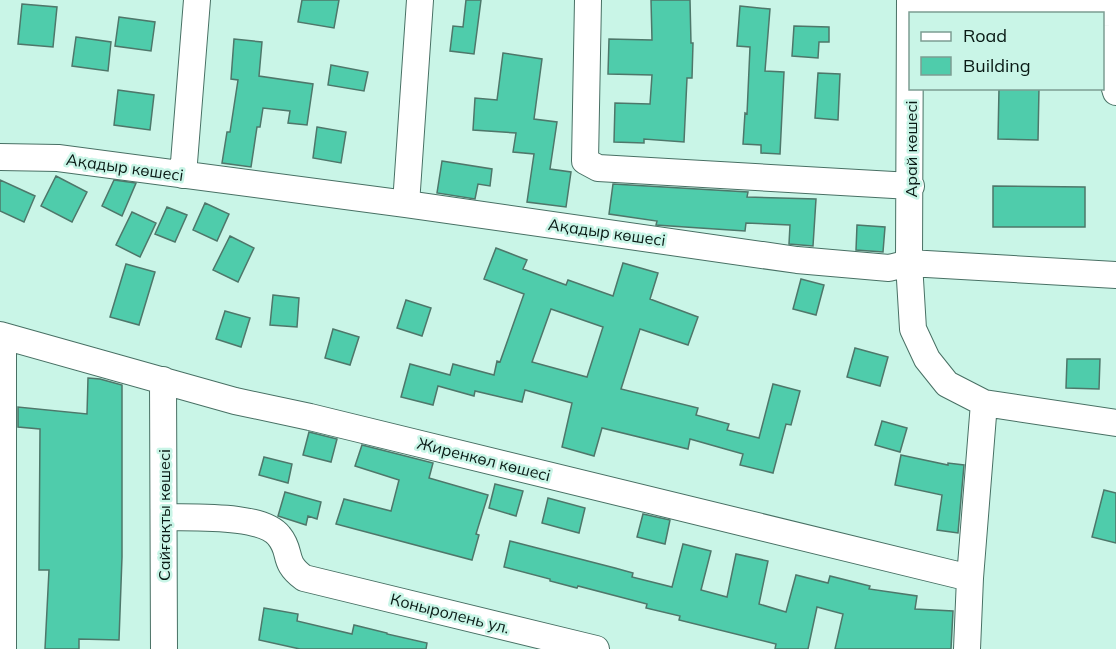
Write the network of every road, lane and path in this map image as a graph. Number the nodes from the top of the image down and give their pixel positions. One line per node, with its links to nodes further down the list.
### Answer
1 (197, 0): 9 (street)
2 (420, 0): 11 (street)
3 (588, 0): 10 (street)
4 (910, 6): 5 (street)
5 (1109, 8): 7 (street)
6 (910, 90): 10 (street, Арай көшесі)
7 (1116, 92)
8 (0, 157): 9 (street, Ақадыр көшесі)
9 (183, 175): 11 (street, Ақадыр көшесі)
10 (910, 186): 12 (street, Арай көшесі)
11 (406, 204): 12 (street, Ақадыр көшесі)
12 (909, 263): 13 (street, Ақадыр көшесі); 16 (street)
13 (1116, 275)
14 (2, 336): 15 (street, Жиренкөл көшесі); 20 (street)
15 (163, 380): 18 (street, Сайғақты көшесі); 19 (street, Жиренкөл көшесі)
16 (984, 403): 17 (street); 19 (street)
17 (1116, 423)
18 (164, 517): 21 (street, Сайғақты көшесі); 22 (street, Коныролень ул.)
19 (970, 578): 23 (street)
20 (3, 649)
21 (164, 649)
22 (596, 649)
23 (967, 649)

